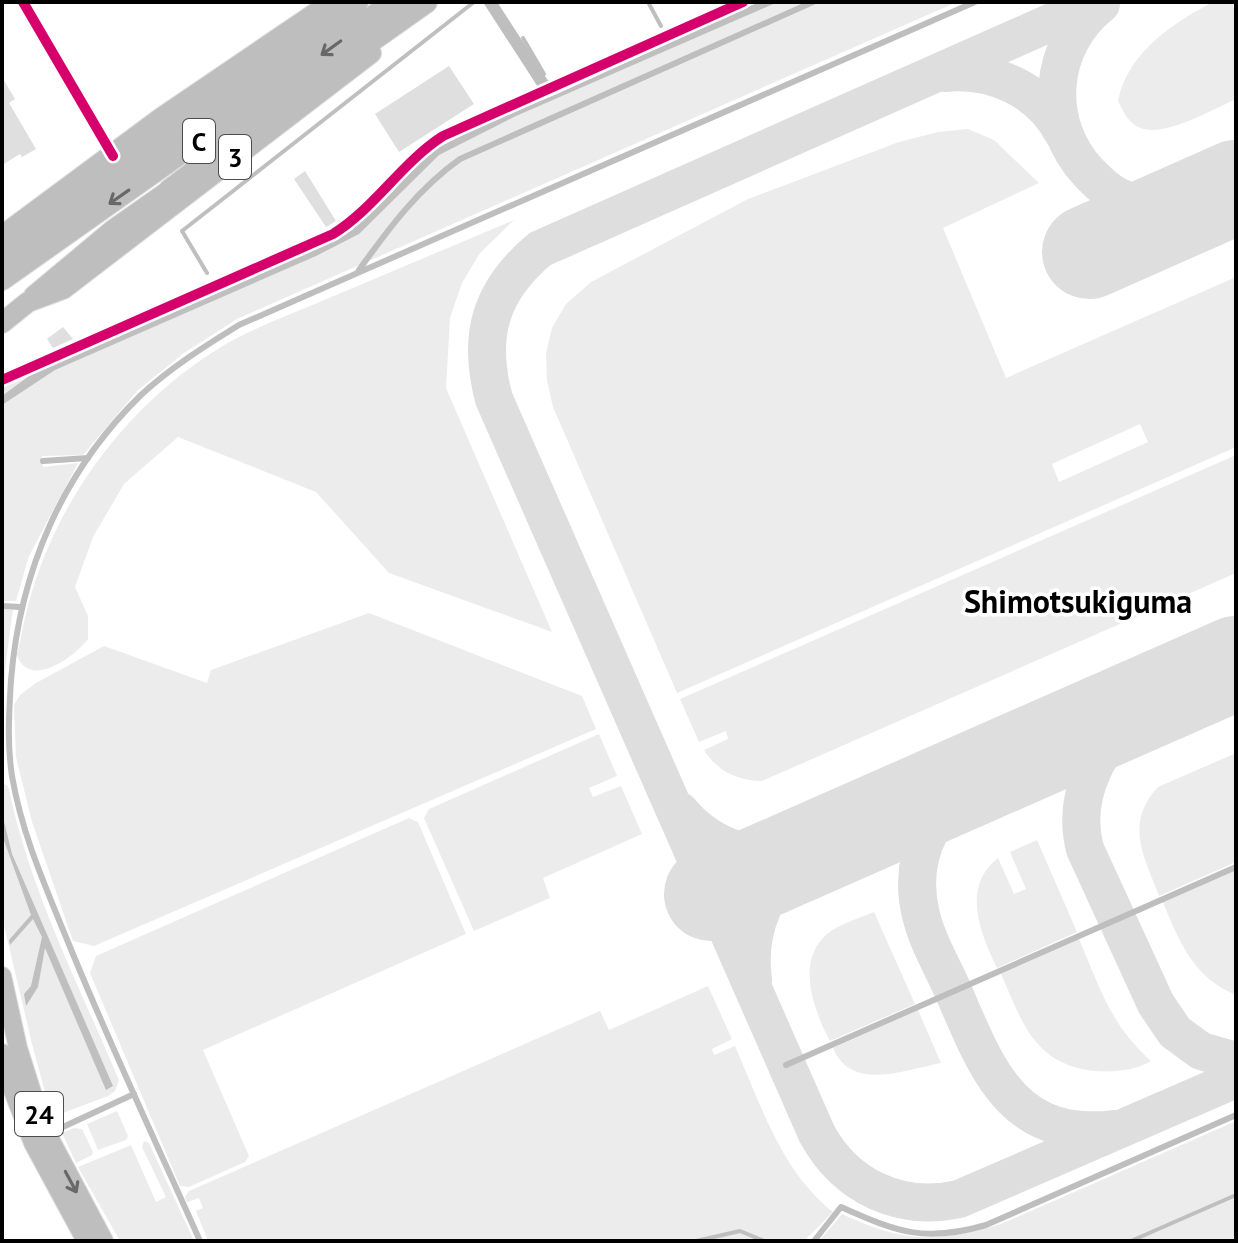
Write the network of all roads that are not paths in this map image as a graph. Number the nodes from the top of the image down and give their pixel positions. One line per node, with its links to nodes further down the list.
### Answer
1 (23, 2): 13 (street)
2 (332, 2): 13 (highway)
3 (355, 2): 12 (highway); 17 (highway, C)
4 (394, 2): 19 (highway, C, one-way to 19)
5 (426, 2): 14 (highway)
6 (437, 2): 20 (highway, 3)
7 (490, 2): 11 (street)
8 (743, 2): 11 (street)
9 (813, 2): 18 (lane)
10 (975, 2): 18 (lane)
11 (547, 90): 22 (street)
12 (141, 146): 16 (highway)
13 (113, 156): 15 (highway)
14 (170, 190): 20 (highway, 3)
15 (2, 236)
16 (2, 243)
17 (2, 254)
18 (357, 273): 23 (lane)
19 (2, 279)
20 (28, 302): 21 (highway, 3)
21 (2, 323)
22 (2, 380)
23 (88, 458): 24 (lane); 26 (lane)
24 (43, 461)
25 (2, 606): 26 (lane)
26 (20, 607): 27 (lane)
27 (12, 776): 28 (lane); 33 (lane)
28 (2, 778)
29 (1236, 867): 32 (lane)
30 (2, 976): 35 (main road, 24)
31 (2, 1053): 36 (main road, 24)
32 (786, 1065)
33 (134, 1094): 35 (lane); 38 (lane)
34 (1236, 1115): 39 (lane)
35 (47, 1135): 37 (main road, 24, one-way to 37)
36 (86, 1241)
37 (104, 1241)
38 (200, 1241)
39 (814, 1241)

